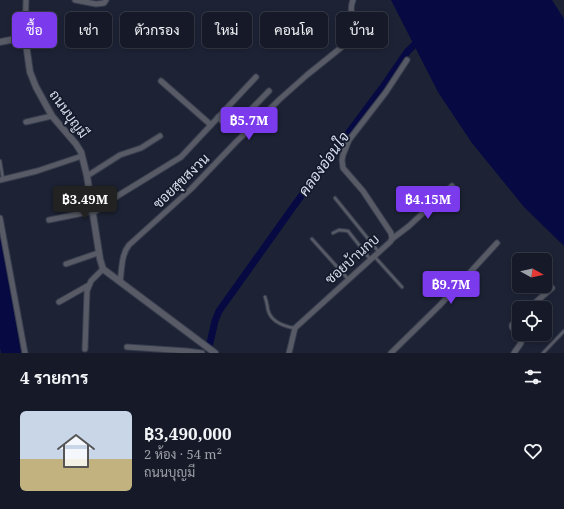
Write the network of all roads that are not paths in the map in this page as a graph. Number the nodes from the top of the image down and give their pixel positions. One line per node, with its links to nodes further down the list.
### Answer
1 (26, 0): 5 (street, ถนนบุญมี)
2 (75, 0): 3 (street)
3 (106, 0)
4 (353, 0): 37 (street, ซอยสุขสงวน)
5 (26, 12)
6 (12, 40): 7 (street)
7 (0, 42)
8 (27, 48): 13 (street, ถนนบุญมี)
9 (407, 60): 28 (street, ซอยบ้านกบ)
10 (256, 77): 14 (street)
11 (161, 81): 16 (street)
12 (269, 91): 14 (street)
13 (52, 116): 15 (street); 18 (street, ถนนบุญมี)
14 (218, 117): 16 (street)
15 (26, 122)
16 (211, 125): 24 (street)
17 (160, 136): 20 (street)
18 (82, 156): 20 (street, ถนนบุญมี); 21 (street)
19 (0, 161): 21 (lane)
20 (88, 176): 24 (street, ถนนบุญมี)
21 (2, 180)
22 (452, 186): 28 (street)
23 (335, 198): 31 (lane)
24 (93, 212): 26 (street); 32 (street, ถนนบุญมี)
25 (0, 218): 49 (street)
26 (49, 220)
27 (333, 233): 33 (lane)
28 (392, 239): 31 (street, ซอยบ้านกบ)
29 (312, 240): 36 (lane)
30 (497, 243): 53 (street)
31 (378, 252): 33 (street, ซอยบ้านกบ)
32 (98, 253): 34 (street); 35 (street, ถนนบุญมี)
33 (372, 257): 36 (street, ซอยบ้านกบ); 39 (lane)
34 (66, 264)
35 (103, 269): 37 (street); 38 (street)
36 (348, 279): 44 (street, ซอยบ้านกบ)
37 (120, 282): 51 (street)
38 (89, 286): 43 (street); 48 (street)
39 (402, 286)
40 (546, 293): 42 (street)
41 (265, 297): 44 (lane)
42 (537, 301)
43 (59, 302)
44 (295, 328): 52 (street)
45 (564, 331): 55 (lane)
46 (522, 341): 54 (street)
47 (127, 347): 50 (street)
48 (85, 349)
49 (25, 353)
50 (202, 353)
51 (214, 353)
52 (289, 353)
53 (391, 353)
54 (514, 353)
55 (543, 353)

